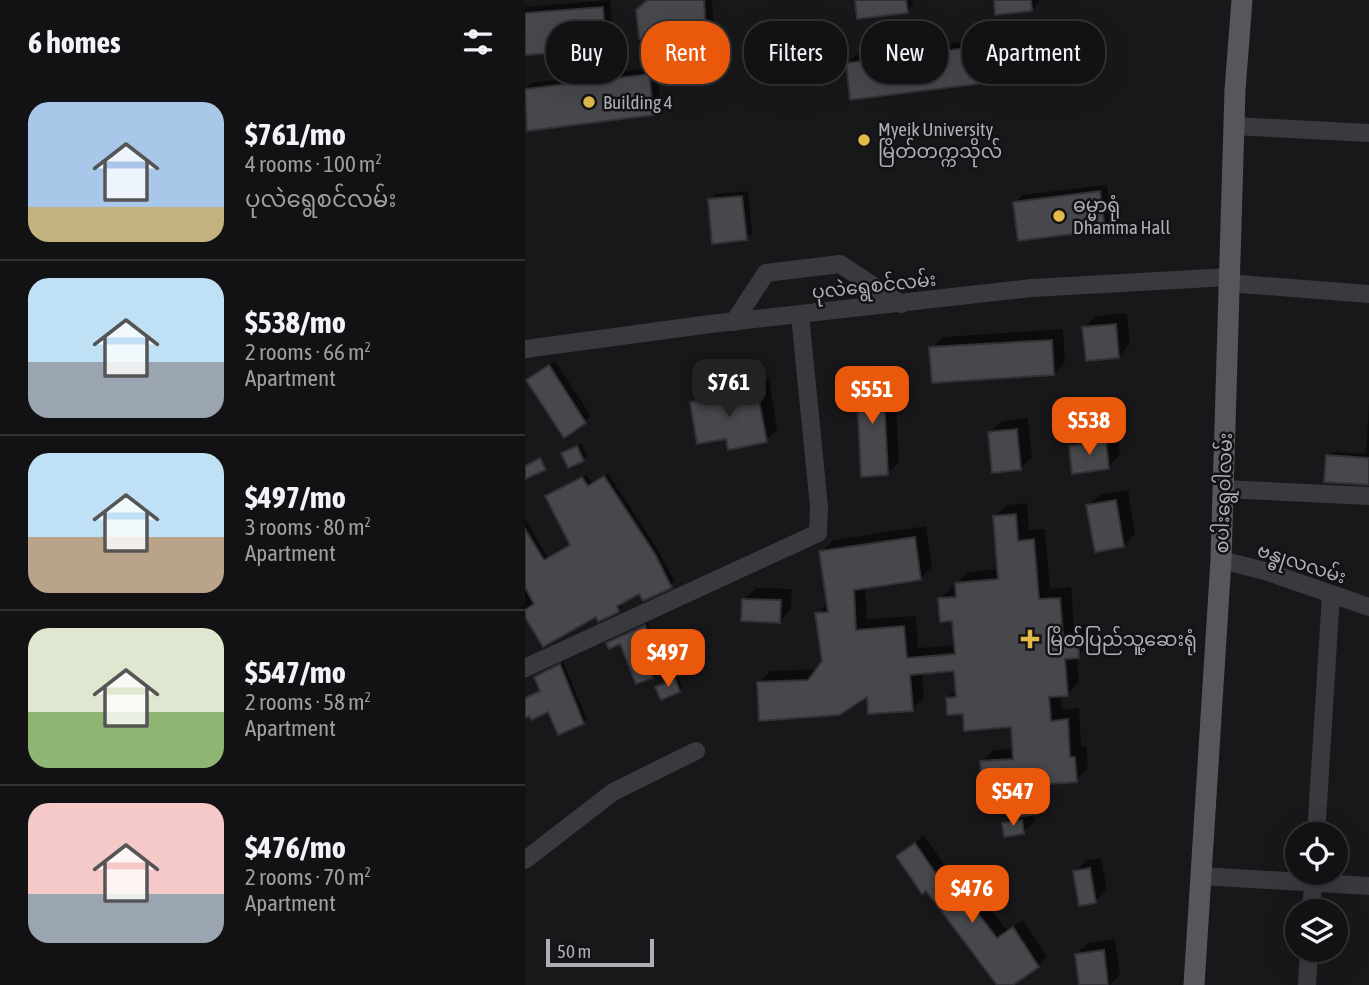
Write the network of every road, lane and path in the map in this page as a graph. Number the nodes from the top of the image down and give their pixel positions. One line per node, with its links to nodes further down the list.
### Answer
1 (1242, 0): 2 (main road, စပါးရွေဝါလမ်း)
2 (1234, 126): 3 (street); 4 (main road, စပါးရွေဝါလမ်း)
3 (1369, 133)
4 (1229, 280): 5 (street, ပုလဲရွေစင်လမ်း); 6 (street, ပုလဲရွေစင်လမ်း); 10 (main road, စပါးရွေဝါလမ်း)
5 (1369, 294)
6 (901, 304): 7 (street, ပုလဲရွေစင်လမ်း); 8 (street)
7 (800, 315): 8 (street, ပုလဲရွေစင်လမ်း); 15 (street)
8 (734, 322): 9 (street, ပုလဲရွေစင်လမ်း)
9 (525, 349)
10 (1223, 489): 11 (street); 12 (main road, စပါးရွေဝါလမ်း)
11 (1369, 496)
12 (1221, 560): 13 (street, ဗန္ဓုလလမ်း); 19 (main road, စပါးရွေဝါလမ်း)
13 (1331, 594): 14 (street, ဗန္ဓုလလမ်း); 17 (street)
14 (1369, 607)
15 (525, 668)
16 (696, 751): 18 (street)
17 (1317, 822)
18 (525, 860)
19 (1201, 876): 20 (street); 24 (main road, စပါးရွေဝါလမ်း)
20 (1285, 878)
21 (1348, 883): 22 (street)
22 (1369, 886)
23 (1308, 962): 25 (street)
24 (1195, 985)
25 (1307, 985)

